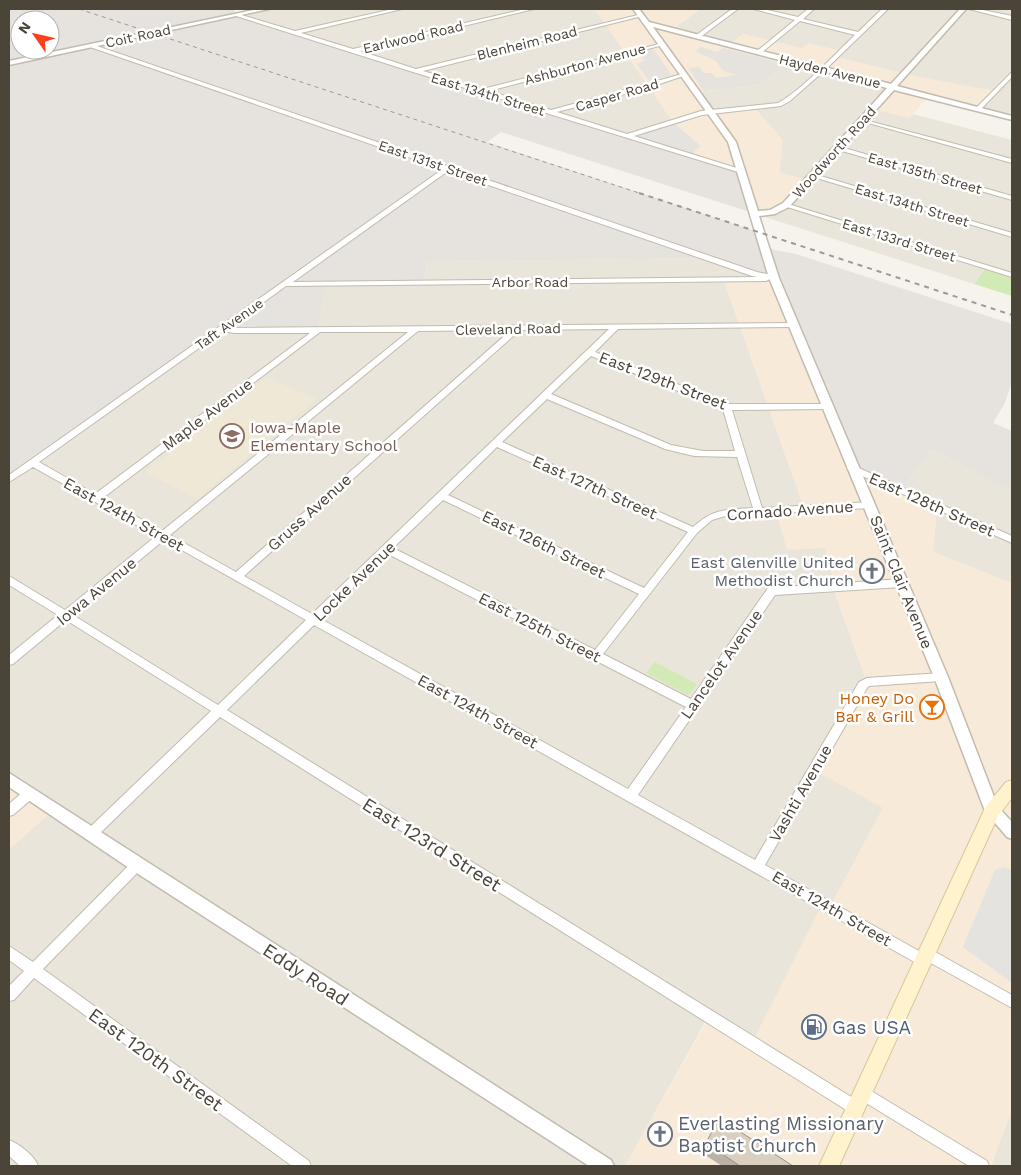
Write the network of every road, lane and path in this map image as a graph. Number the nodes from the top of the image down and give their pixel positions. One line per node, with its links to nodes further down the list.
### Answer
1 (266, 9): 11 (street, Coit Road)
2 (399, 9): 16 (street)
3 (531, 9): 22 (street, Earlwood Road)
4 (735, 9): 19 (street)
5 (757, 9): 13 (street)
6 (811, 9): 13 (street)
7 (885, 9): 17 (street)
8 (963, 9): 29 (street, Woodworth Road)
9 (972, 9): 12 (street)
10 (638, 12): 14 (street, Saint Clair Avenue); 26 (street, Blenheim Road)
11 (236, 15): 16 (street, East 134th Street); 21 (street, Coit Road)
12 (1012, 18)
13 (800, 19): 17 (street); 23 (street)
14 (648, 24): 15 (street, Hayden Avenue); 18 (street, Saint Clair Avenue)
15 (677, 31): 18 (street); 19 (street, Hayden Avenue)
16 (294, 33): 22 (street, East 134th Street)
17 (859, 34): 25 (street)
18 (655, 36): 20 (street, Saint Clair Avenue)
19 (697, 36): 23 (street, Hayden Avenue)
20 (660, 44): 27 (street, Saint Clair Avenue); 30 (street, Ashburton Avenue)
21 (92, 46): 24 (street, Coit Road); 39 (street, East 131st Street)
22 (353, 51): 26 (street, East 134th Street)
23 (759, 52): 25 (street, Hayden Avenue)
24 (9, 63)
25 (823, 69): 29 (street, Hayden Avenue); 33 (street)
26 (414, 71): 30 (street, East 134th Street)
27 (684, 74): 32 (street, Casper Road); 33 (street, Saint Clair Avenue)
28 (1012, 74): 31 (street)
29 (893, 87): 31 (street, Hayden Avenue); 35 (street, Woodworth Road)
30 (482, 92): 32 (street, East 134th Street)
31 (978, 109): 34 (street, Hayden Avenue)
32 (550, 112): 36 (street, East 134th Street)
33 (710, 112): 36 (street); 40 (street, Saint Clair Avenue)
34 (1012, 118)
35 (863, 120): 37 (street, Woodworth Road); 38 (street)
36 (627, 136): 40 (street, East 134th Street)
37 (837, 148): 41 (street, Woodworth Road); 42 (street, East 135th Street)
38 (1012, 160)
39 (448, 168): 47 (street, East 131st Street); 48 (street, Taft Avenue)
40 (741, 171): 44 (street, Saint Clair Avenue)
41 (812, 175): 43 (street, Woodworth Road); 45 (street, East 134th Street)
42 (1012, 198)
43 (786, 204): 44 (street, Woodworth Road); 46 (street, East 133rd Street)
44 (756, 214): 47 (street, Saint Clair Avenue)
45 (1012, 235)
46 (1012, 275)
47 (774, 278): 48 (street, Arbor Road); 49 (street, Saint Clair Avenue)
48 (286, 284): 51 (street, Taft Avenue)
49 (794, 325): 50 (street, Cleveland Road); 57 (street, Saint Clair Avenue)
50 (615, 328): 52 (street, Cleveland Road); 55 (street, Locke Avenue)
51 (222, 329): 54 (street, Cleveland Road); 61 (street, Taft Avenue)
52 (517, 329): 53 (street, Cleveland Road); 72 (street, Gruss Avenue)
53 (415, 330): 54 (street, Cleveland Road); 69 (street, Iowa Avenue)
54 (317, 331): 65 (street, Maple Avenue)
55 (589, 352): 56 (street, Locke Avenue); 58 (street, East 129th Street)
56 (545, 395): 59 (street, Locke Avenue); 60 (street)
57 (827, 406): 58 (street, East 129th Street); 62 (street, Saint Clair Avenue)
58 (727, 407): 60 (street)
59 (496, 444): 64 (street, Locke Avenue); 68 (street, East 127th Street)
60 (740, 454): 67 (street)
61 (33, 463): 63 (street, Taft Avenue); 65 (street, East 124th Street)
62 (852, 468): 66 (street, Saint Clair Avenue); 70 (street, East 128th Street)
63 (9, 479)
64 (442, 496): 71 (street, Locke Avenue); 75 (street, East 126th Street)
65 (96, 498): 69 (street, East 124th Street)
66 (870, 505): 67 (street, Cornado Avenue); 74 (street, Saint Clair Avenue)
67 (758, 510): 68 (street, Cornado Avenue)
68 (694, 531): 75 (street, Cornado Avenue)
69 (163, 536): 72 (street, East 124th Street); 76 (street, Iowa Avenue)
70 (1012, 540)
71 (387, 549): 77 (street, Locke Avenue); 78 (street, East 125th Street)
72 (236, 577): 77 (street, East 124th Street)
73 (9, 580): 76 (street, East 123rd Street)
74 (902, 583): 80 (street, Saint Clair Avenue); 81 (street, Lancelot Avenue)
75 (646, 593): 78 (street, Cornado Avenue)
76 (66, 615): 79 (street, Iowa Avenue); 82 (street, East 123rd Street)
77 (314, 620): 82 (street, Locke Avenue); 86 (street, East 124th Street)
78 (596, 656): 81 (street, East 125th Street)
79 (9, 661)
80 (941, 677): 87 (street, Saint Clair Avenue); 92 (street, Vashti Avenue)
81 (692, 705): 86 (street, Lancelot Avenue)
82 (219, 711): 90 (street, Locke Avenue); 98 (street, East 123rd Street)
83 (9, 779): 85 (street, Eddy Road)
84 (1012, 787): 87 (main road)
85 (30, 793): 88 (street); 90 (street, Eddy Road)
86 (631, 795): 92 (street, East 124th Street)
87 (992, 811): 89 (street); 94 (main road)
88 (9, 812)
89 (1012, 832)
90 (91, 834): 91 (street, Eddy Road)
91 (137, 865): 95 (street); 102 (street, Eddy Road)
92 (758, 866): 94 (street, East 124th Street)
93 (9, 952): 95 (street, East 120th Street)
94 (924, 956): 97 (street, East 124th Street); 98 (main road)
95 (33, 970): 96 (street); 101 (street, East 120th Street)
96 (9, 995)
97 (1012, 1002)
98 (859, 1100): 103 (main road); 104 (street, East 123rd Street)
99 (9, 1147): 100 (street)
100 (31, 1166)
101 (304, 1166)
102 (605, 1166)
103 (829, 1166)
104 (982, 1166)

